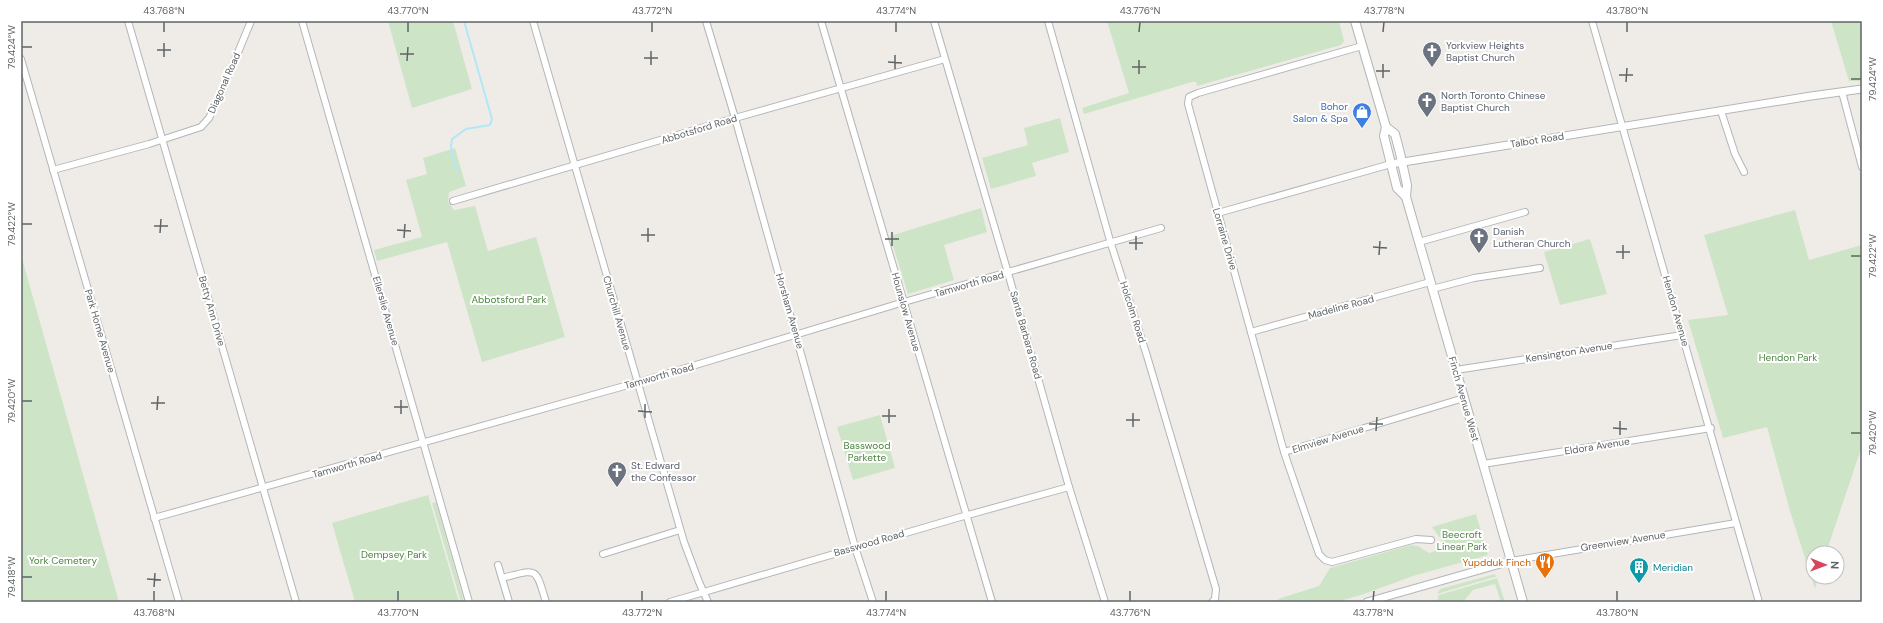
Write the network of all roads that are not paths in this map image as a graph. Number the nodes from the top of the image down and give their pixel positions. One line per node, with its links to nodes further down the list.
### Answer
1 (128, 21): 21 (street, Betty Ann Drive)
2 (250, 21): 21 (street, Diagonal Road)
3 (302, 21): 46 (street, Ellerslie Avenue)
4 (533, 21): 24 (street, Churchill Avenue)
5 (706, 21): 18 (street, Horsham Avenue)
6 (821, 21): 14 (street, Hounslow Avenue)
7 (934, 21): 13 (street, Santa Barbara Road)
8 (1048, 21): 34 (street, Holcolm Road)
9 (1355, 21): 11 (main road, Finch Avenue West)
10 (1592, 21): 20 (street, Hendon Avenue)
11 (1362, 46): 19 (main road, Finch Avenue West); 31 (street, Lorraine Drive)
12 (21, 59): 26 (street, Park Home Avenue)
13 (945, 59): 14 (street, Abbotsford Road); 36 (street, Santa Barbara Road)
14 (840, 88): 18 (street, Abbotsford Road); 38 (street, Hounslow Avenue)
15 (1862, 89): 16 (street, Talbot Road)
16 (1842, 92): 17 (street, Talbot Road); 25 (street)
17 (1721, 111): 20 (street, Talbot Road); 27 (street)
18 (736, 118): 24 (street, Abbotsford Road); 40 (street, Horsham Avenue)
19 (1386, 127): 22 (main road, Finch Avenue West); 23 (main road, Finch Avenue West)
20 (1622, 127): 22 (street, Talbot Road); 41 (street, Hendon Avenue)
21 (163, 139): 26 (street, Diagonal Road); 50 (street, Betty Ann Drive)
22 (1401, 162): 23 (street, Talbot Road); 28 (main road, Finch Avenue West)
23 (1391, 164): 28 (main road, Finch Avenue West); 31 (street, Talbot Road)
24 (575, 166): 29 (street, Abbotsford Road); 43 (street, Churchill Avenue)
25 (1862, 167)
26 (53, 170): 52 (street, Park Home Avenue)
27 (1744, 172)
28 (1406, 197): 33 (main road, Finch Avenue West)
29 (453, 201)
30 (1525, 212): 33 (street)
31 (1218, 213): 39 (street, Lorraine Drive)
32 (1161, 228): 34 (street, Tamworth Road)
33 (1419, 242): 37 (main road, Finch Avenue West)
34 (1111, 244): 36 (street, Tamworth Road); 72 (street, Holcolm Road)
35 (1540, 268): 37 (street, Madeline Road)
36 (1008, 273): 38 (street, Tamworth Road); 49 (street, Santa Barbara Road)
37 (1431, 286): 39 (street, Madeline Road); 42 (main road, Finch Avenue West)
38 (904, 302): 40 (street, Tamworth Road); 51 (street, Hounslow Avenue)
39 (1251, 332): 47 (street, Lorraine Drive)
40 (796, 334): 43 (street, Tamworth Road); 56 (street, Horsham Avenue)
41 (1682, 335): 42 (street, Kensington Avenue); 45 (street, Hendon Avenue)
42 (1456, 370): 44 (main road, Finch Avenue West)
43 (637, 382): 46 (street, Tamworth Road); 54 (street, Churchill Avenue)
44 (1464, 398): 47 (street, Elmview Avenue); 48 (main road, Finch Avenue West)
45 (1710, 428): 48 (street, Eldora Avenue); 53 (street, Hendon Avenue)
46 (423, 443): 50 (street, Tamworth Road); 64 (street, Ellerslie Avenue)
47 (1284, 452): 55 (street, Lorraine Drive)
48 (1483, 464): 58 (main road, Finch Avenue West)
49 (1069, 487): 51 (street, Basswood Road); 71 (street, Santa Barbara Road)
50 (262, 488): 52 (street, Tamworth Road); 63 (street, Betty Ann Drive)
51 (966, 516): 56 (street, Basswood Road); 70 (street, Hounslow Avenue)
52 (154, 518): 62 (street, Park Home Avenue)
53 (1736, 523): 58 (street, Greenview Avenue); 75 (street, Hendon Avenue)
54 (680, 530): 57 (street); 61 (street, Churchill Avenue)
55 (1431, 540)
56 (855, 547): 61 (street, Basswood Road); 69 (street, Horsham Avenue)
57 (603, 554)
58 (1510, 560): 73 (street); 74 (main road, Finch Avenue West)
59 (498, 565): 60 (street)
60 (502, 578): 65 (street); 66 (street)
61 (704, 592): 67 (street, Basswood Road); 68 (street, Churchill Avenue)
62 (179, 602)
63 (296, 602)
64 (469, 602)
65 (509, 602)
66 (546, 602)
67 (670, 602)
68 (708, 602)
69 (873, 602)
70 (992, 602)
71 (1105, 602)
72 (1212, 602)
73 (1367, 602)
74 (1523, 602)
75 (1759, 602)

